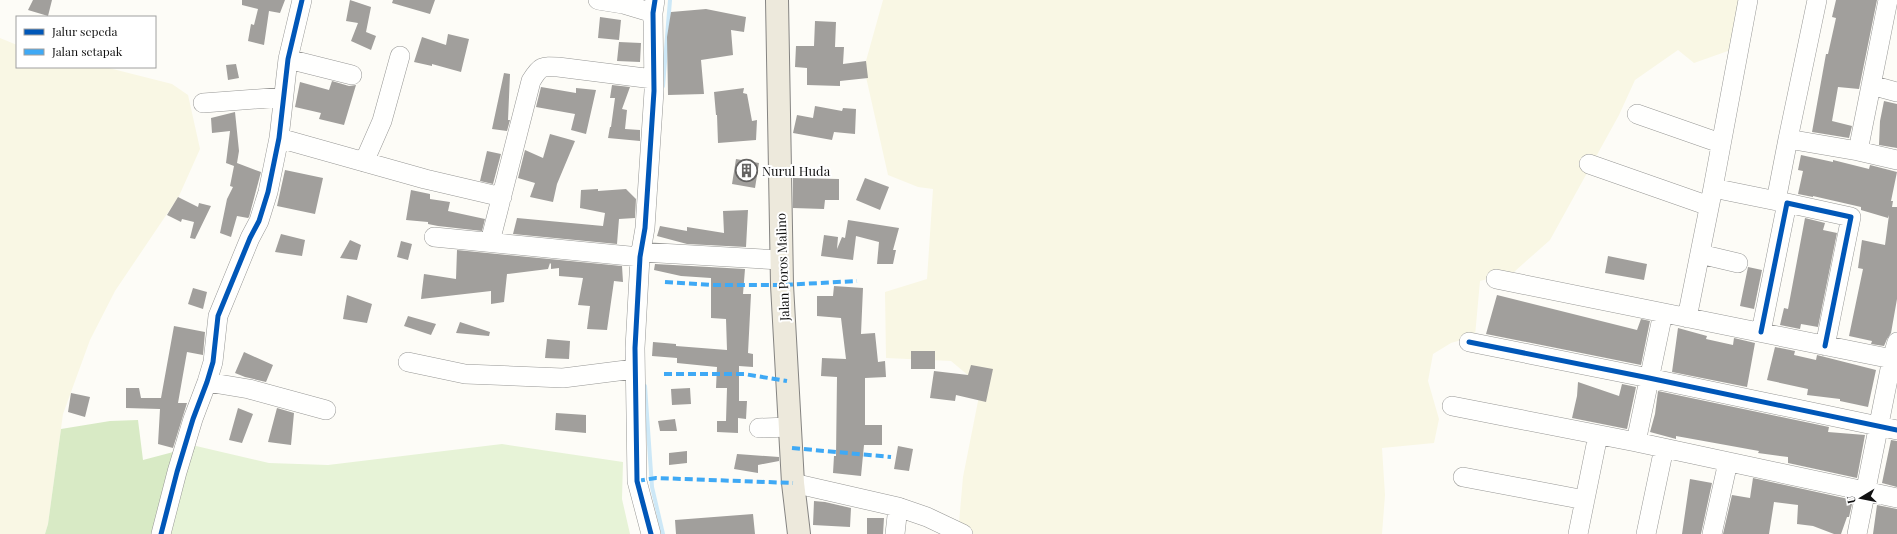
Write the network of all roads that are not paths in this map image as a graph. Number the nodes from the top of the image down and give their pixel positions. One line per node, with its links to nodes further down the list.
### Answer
1 (302, 0): 9 (street)
2 (598, 0): 7 (street)
3 (777, 0): 31 (main road, Jalan Poros Malino)
4 (1748, 0): 19 (street)
5 (1817, 0): 18 (street)
6 (1888, 0): 12 (street)
7 (654, 6): 11 (street)
8 (400, 56): 22 (street)
9 (288, 59): 10 (street); 14 (street)
10 (352, 75)
11 (653, 79): 24 (street); 29 (street)
12 (1871, 85): 13 (street); 20 (street)
13 (1897, 92)
14 (283, 97): 15 (street); 17 (street)
15 (203, 103)
16 (1637, 114): 19 (street)
17 (279, 138): 22 (street); 43 (street)
18 (1788, 139): 20 (street); 26 (street)
19 (1720, 143): 25 (street)
20 (1858, 151): 21 (street)
21 (1897, 160)
22 (364, 162): 24 (street)
23 (1589, 164): 25 (street)
24 (502, 197): 28 (street)
25 (1711, 197): 26 (street); 30 (street)
26 (1782, 202): 36 (street); 38 (street)
27 (434, 237): 28 (street)
28 (490, 242): 29 (street)
29 (641, 254): 31 (street); 41 (street)
30 (1700, 254): 32 (street); 35 (street)
31 (781, 260): 47 (main road, Jalan Poros Malino)
32 (1738, 263)
33 (1496, 279): 34 (street)
34 (1663, 313): 35 (street); 42 (street)
35 (1687, 318): 36 (street)
36 (1761, 332): 38 (street)
37 (1469, 342): 42 (street)
38 (1825, 346): 39 (street)
39 (1895, 353): 46 (street)
40 (408, 362): 41 (street)
41 (634, 370): 61 (street)
42 (1649, 378): 46 (street); 51 (street)
43 (207, 382): 45 (street); 60 (street)
44 (1452, 406): 50 (street)
45 (326, 410)
46 (1878, 426): 49 (street); 56 (street)
47 (790, 427): 48 (street); 55 (main road, Jalan Poros Malino)
48 (759, 428)
49 (1897, 430)
50 (1598, 435): 51 (street); 58 (street)
51 (1636, 442): 52 (street)
52 (1664, 448): 53 (street); 66 (street)
53 (1728, 462): 56 (street); 67 (street)
54 (1462, 477): 58 (street)
55 (793, 483): 59 (street); 62 (main road, Jalan Poros Malino)
56 (1864, 491): 57 (street); 68 (street)
57 (1897, 498)
58 (1585, 500): 65 (street)
59 (898, 507): 63 (street); 64 (street)
60 (161, 534)
61 (651, 534)
62 (799, 534)
63 (895, 534)
64 (963, 534)
65 (1578, 534)
66 (1646, 534)
67 (1712, 534)
68 (1857, 534)

